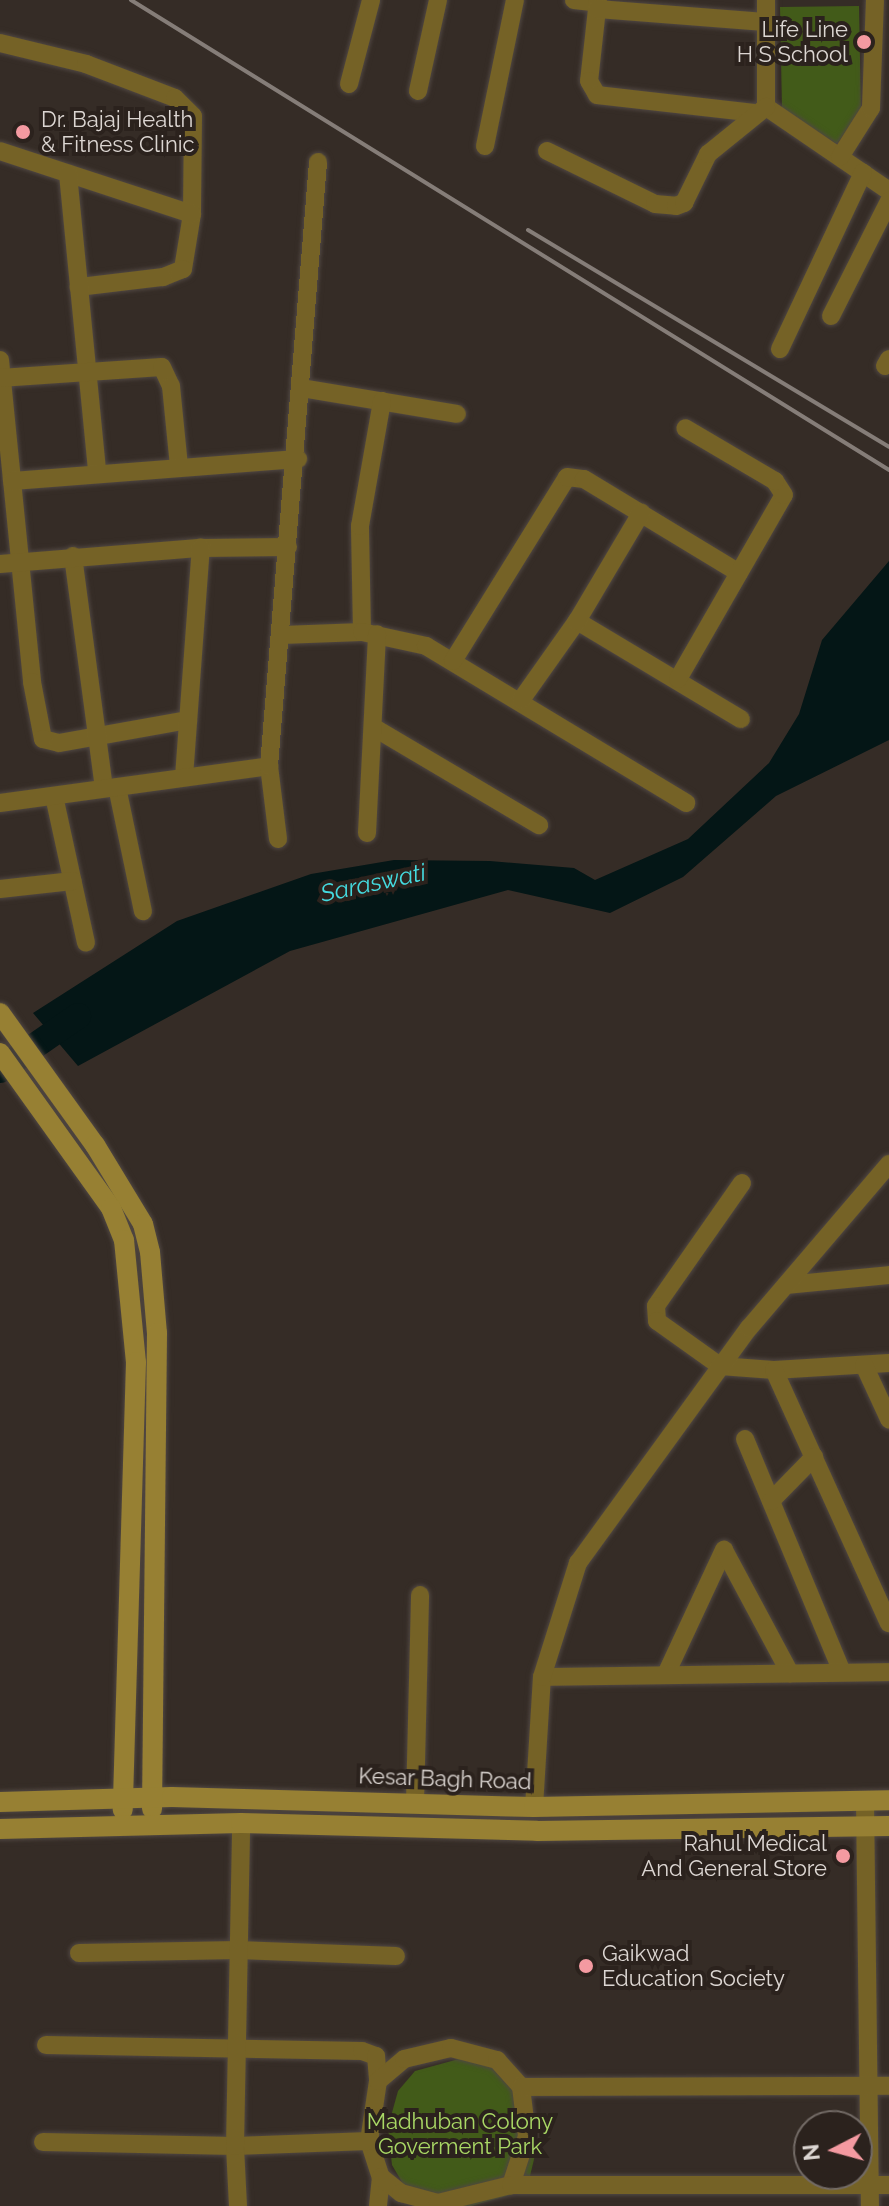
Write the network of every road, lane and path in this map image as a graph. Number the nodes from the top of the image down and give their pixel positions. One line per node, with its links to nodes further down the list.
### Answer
1 (371, 0): 10 (street)
2 (438, 0): 11 (street)
3 (515, 0): 13 (street)
4 (574, 0): 7 (street)
5 (766, 0): 8 (street)
6 (875, 0): 16 (street)
7 (598, 4): 8 (street); 12 (street)
8 (766, 22): 12 (street)
9 (0, 43): 22 (street)
10 (349, 84)
11 (418, 91)
12 (760, 110): 15 (street); 16 (street)
13 (485, 146)
14 (0, 151): 19 (street)
15 (547, 151)
16 (840, 157): 18 (street)
17 (318, 162): 28 (street)
18 (863, 173): 20 (street); 25 (street)
19 (68, 174): 22 (street); 23 (street)
20 (889, 191)
21 (889, 201): 24 (street)
22 (192, 214): 23 (street)
23 (79, 287): 26 (street)
24 (831, 316)
25 (780, 349)
26 (87, 369): 27 (street); 33 (street); 34 (street)
27 (1, 372): 35 (street)
28 (302, 388): 29 (street); 32 (street)
29 (382, 401): 30 (street); 44 (street)
30 (457, 414)
31 (685, 428): 42 (street)
32 (298, 459): 33 (street); 37 (street)
33 (179, 466): 34 (street)
34 (97, 472): 35 (street)
35 (12, 481): 40 (street)
36 (641, 513): 42 (street); 43 (street); 46 (street)
37 (288, 547): 38 (street); 45 (street)
38 (201, 548): 39 (street); 50 (street)
39 (73, 556): 40 (street); 52 (street)
40 (20, 562): 41 (street); 52 (street)
41 (0, 564)
42 (739, 573): 47 (street)
43 (577, 621): 47 (street); 48 (street)
44 (369, 633): 45 (street); 46 (street); 51 (street)
45 (282, 635): 53 (street)
46 (453, 661): 48 (street)
47 (678, 679): 49 (street)
48 (521, 700): 58 (street)
49 (741, 719)
50 (188, 720): 52 (street); 54 (street)
51 (373, 727): 59 (street); 60 (street)
52 (97, 736): 55 (street)
53 (269, 766): 54 (street); 61 (street)
54 (184, 777): 55 (street)
55 (111, 788): 56 (street); 64 (street)
56 (54, 796): 57 (street); 62 (street)
57 (0, 803)
58 (686, 803)
59 (539, 825)
60 (367, 833)
61 (278, 839)
62 (73, 881): 63 (street); 65 (street)
63 (0, 889)
64 (143, 911)
65 (86, 943)
66 (0, 1013): 87 (main road)
67 (0, 1053): 88 (main road)
68 (889, 1164): 71 (street)
69 (742, 1183): 74 (street)
70 (889, 1275): 71 (street)
71 (786, 1285): 74 (street)
72 (889, 1363): 73 (street)
73 (864, 1365): 75 (street); 76 (street)
74 (720, 1366): 75 (street); 86 (street)
75 (774, 1370): 78 (street)
76 (889, 1419)
77 (745, 1439): 79 (street)
78 (814, 1457): 79 (street); 81 (street)
79 (771, 1501): 83 (street)
80 (420, 1595): 92 (street)
81 (889, 1623)
82 (667, 1672): 85 (street); 85 (street); 86 (street)
83 (842, 1672): 84 (street); 85 (street)
84 (889, 1672)
85 (790, 1673)
86 (542, 1677): 93 (street)
87 (152, 1797): 88 (main road, Kesar Bagh Road); 92 (main road, Kesar Bagh Road); 95 (main road)
88 (124, 1798): 91 (main road, Kesar Bagh Road); 96 (main road)
89 (889, 1800): 90 (main road, Kesar Bagh Road)
90 (865, 1801): 93 (main road, Kesar Bagh Road); 97 (street)
91 (0, 1802)
92 (415, 1803): 93 (main road, Kesar Bagh Road)
93 (534, 1807)
94 (241, 1823): 95 (main road); 97 (main road); 100 (street)
95 (153, 1825): 96 (main road)
96 (123, 1826): 99 (main road)
97 (865, 1826): 98 (main road); 106 (street)
98 (889, 1826)
99 (0, 1829)
100 (238, 1950): 101 (street); 102 (street); 104 (street)
101 (79, 1953)
102 (396, 1956)
103 (46, 2045): 104 (street)
104 (237, 2049): 105 (street); 110 (street)
105 (378, 2081): 107 (street); 108 (street)
106 (880, 2086): 107 (street); 113 (street)
107 (521, 2087): 112 (street)
108 (369, 2141): 110 (street); 111 (street)
109 (43, 2142): 110 (street)
110 (235, 2146): 115 (street)
111 (381, 2177): 114 (street); 116 (street)
112 (511, 2185): 113 (street); 114 (street)
113 (880, 2185): 117 (street)
114 (466, 2203)
115 (238, 2206)
116 (378, 2206)
117 (870, 2206)

